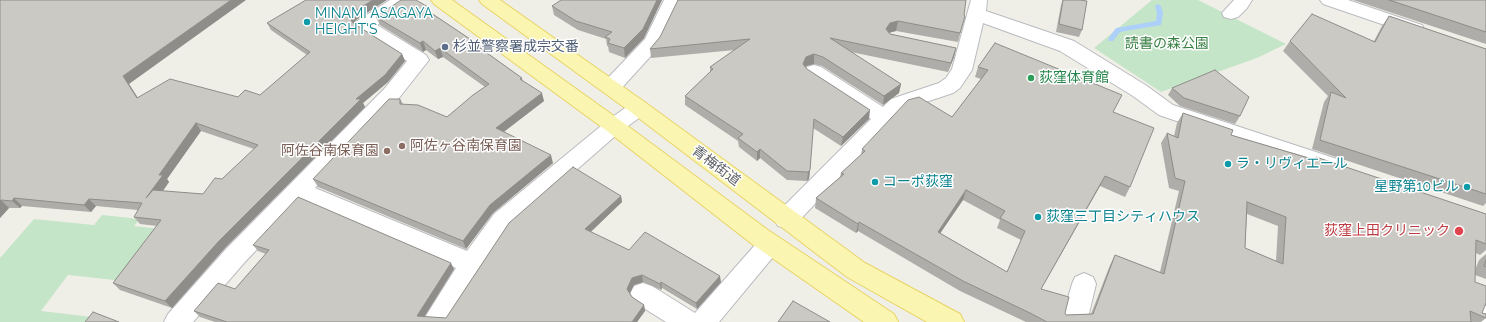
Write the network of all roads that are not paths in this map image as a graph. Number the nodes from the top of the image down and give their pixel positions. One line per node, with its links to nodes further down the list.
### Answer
1 (403, 0): 18 (street)
2 (440, 0): 16 (main road)
3 (488, 0): 12 (main road, 青梅街道)
4 (673, 0): 12 (street)
5 (1329, 0): 7 (street)
6 (978, 7): 10 (street); 17 (street)
7 (1434, 36)
8 (1080, 44): 13 (street)
9 (946, 47): 10 (street)
10 (968, 52): 15 (street)
11 (814, 72): 15 (street)
12 (611, 87): 14 (main road, 青梅街道)
13 (1160, 98)
14 (639, 108): 16 (street); 19 (main road, 青梅街道)
15 (885, 118): 19 (street)
16 (614, 126): 20 (main road); 21 (street)
17 (1350, 172)
18 (297, 190): 21 (street); 26 (street)
19 (786, 219): 30 (main road, 青梅街道)
20 (770, 244): 25 (main road); 29 (street)
21 (472, 264): 27 (street)
22 (1084, 284): 31 (street)
23 (643, 294): 28 (street)
24 (1486, 317): 32 (street)
25 (879, 321)
26 (177, 322)
27 (435, 322)
28 (688, 322)
29 (703, 322)
30 (951, 322)
31 (1074, 322)
32 (1485, 322)

